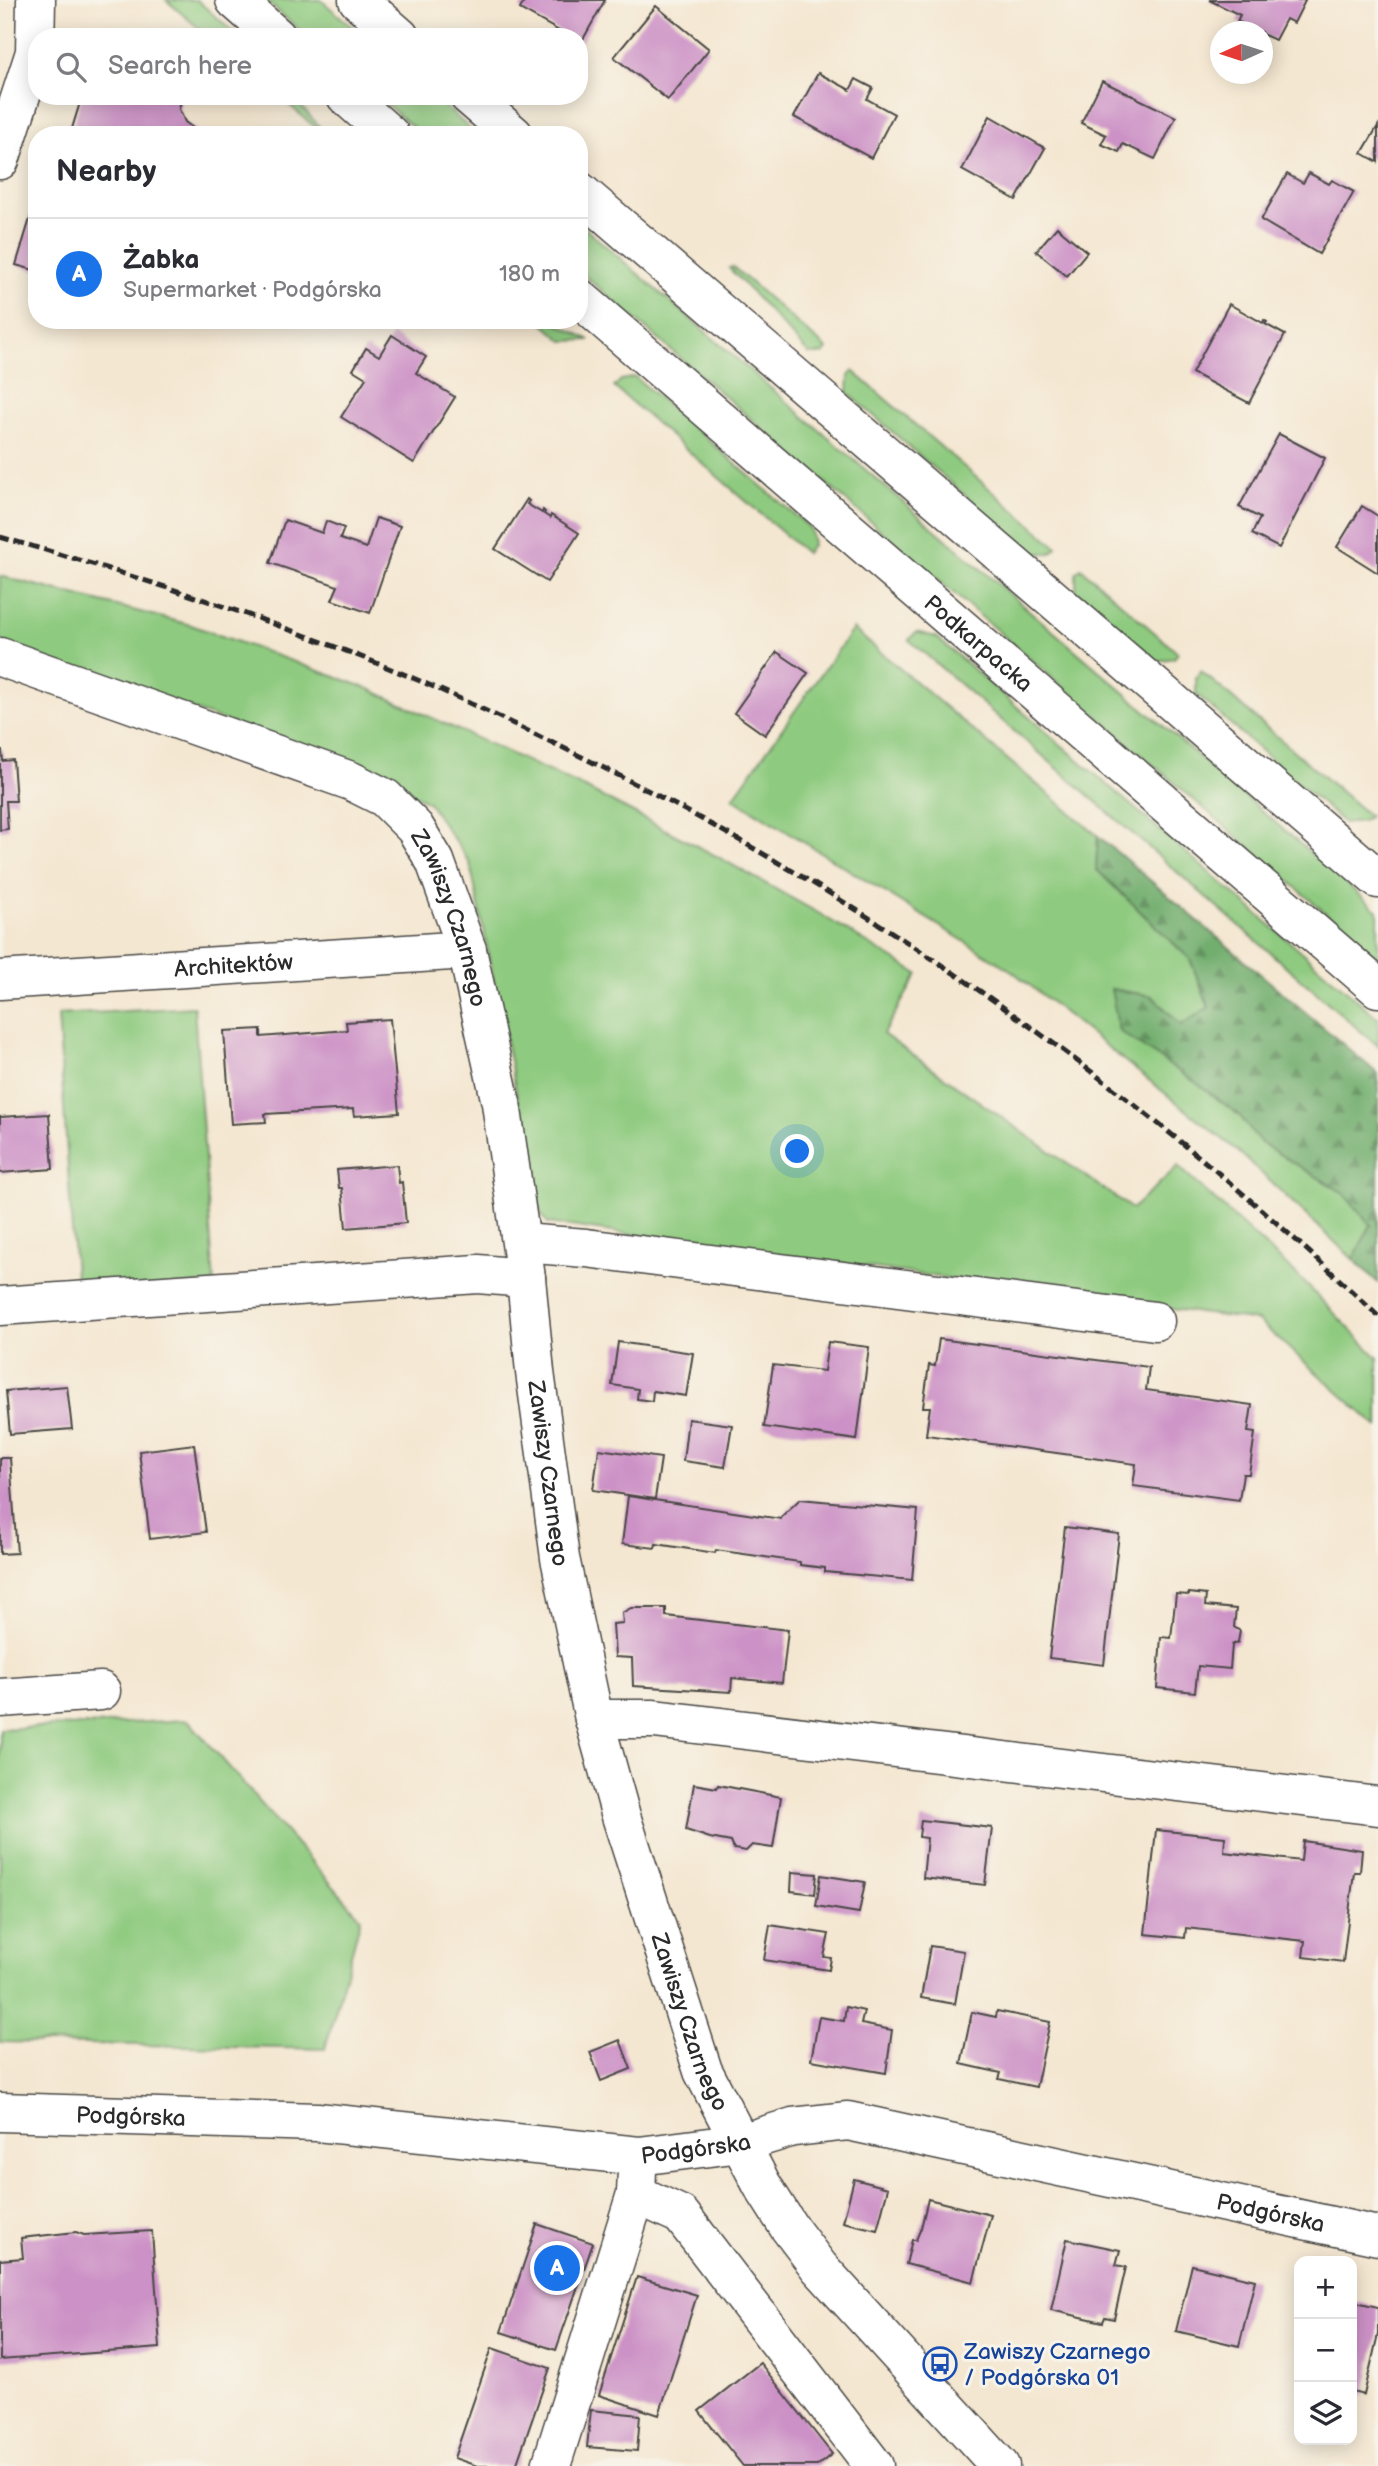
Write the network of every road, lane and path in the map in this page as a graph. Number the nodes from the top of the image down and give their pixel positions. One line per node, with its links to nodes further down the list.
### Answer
1 (36, 0): 4 (street)
2 (235, 0): 5 (street)
3 (358, 0): 6 (street)
4 (35, 28)
5 (267, 28)
6 (390, 28)
7 (28, 74): 12 (street)
8 (356, 105): 10 (street)
9 (479, 105): 11 (street)
10 (380, 126)
11 (504, 126)
12 (0, 160)
13 (588, 199): 16 (street)
14 (588, 306): 19 (street, Podkarpacka)
15 (0, 657): 17 (street, Zawiszy Czarnego)
16 (1378, 879)
17 (467, 950): 18 (street, Architektów); 20 (street, Zawiszy Czarnego)
18 (0, 980)
19 (1378, 988)
20 (524, 1261): 21 (street); 22 (street); 25 (street, Zawiszy Czarnego)
21 (0, 1306)
22 (1155, 1321)
23 (101, 1691): 24 (street)
24 (0, 1698)
25 (594, 1719): 26 (street); 28 (street, Zawiszy Czarnego)
26 (1378, 1806)
27 (0, 2112): 29 (street, Podgórska)
28 (741, 2143): 29 (street, Podgórska); 31 (street, Podgórska); 34 (street, Zawiszy Czarnego)
29 (639, 2155): 30 (street)
30 (636, 2193): 32 (street); 33 (street)
31 (1378, 2236)
32 (551, 2466)
33 (874, 2466)
34 (1000, 2466)

